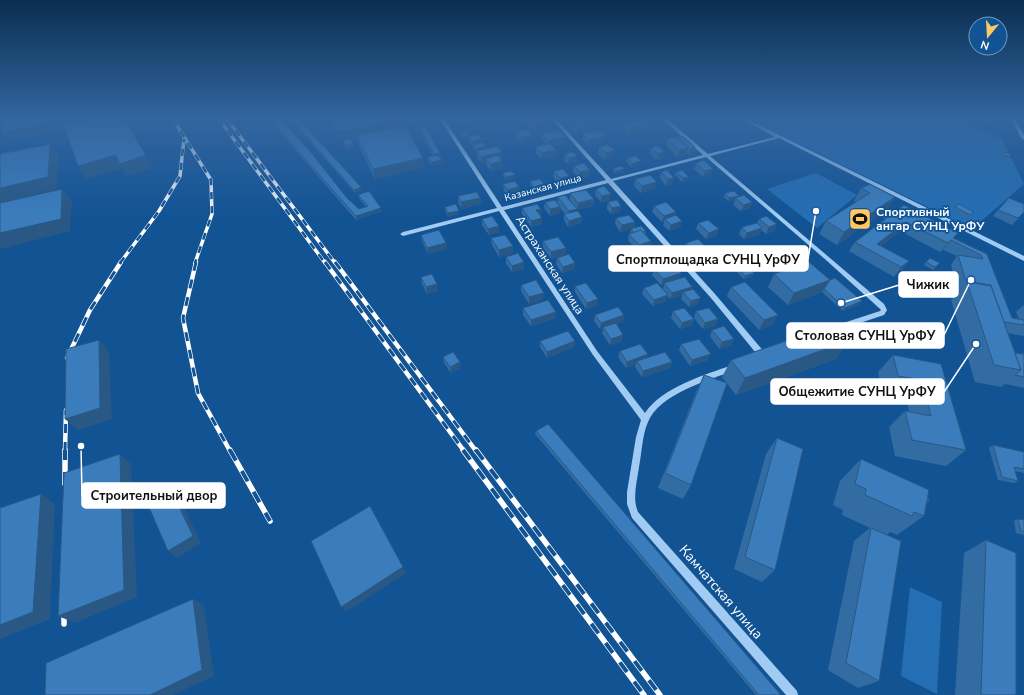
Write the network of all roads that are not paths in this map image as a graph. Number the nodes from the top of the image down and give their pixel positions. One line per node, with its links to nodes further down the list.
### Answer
1 (463, 151): 8 (street, Астраханская улица)
2 (583, 151): 7 (street)
3 (702, 151): 6 (street)
4 (724, 151): 6 (street, Казанская улица)
5 (808, 151): 10 (street)
6 (707, 156): 7 (street, Казанская улица); 11 (street)
7 (608, 180): 8 (street, Казанская улица); 12 (street)
8 (500, 209): 9 (street, Казанская улица); 14 (street, Астраханская улица)
9 (403, 234)
10 (1024, 259)
11 (818, 334)
12 (763, 356)
13 (742, 365): 14 (street)
14 (645, 419): 15 (street, Камчатская улица)
15 (793, 695)

